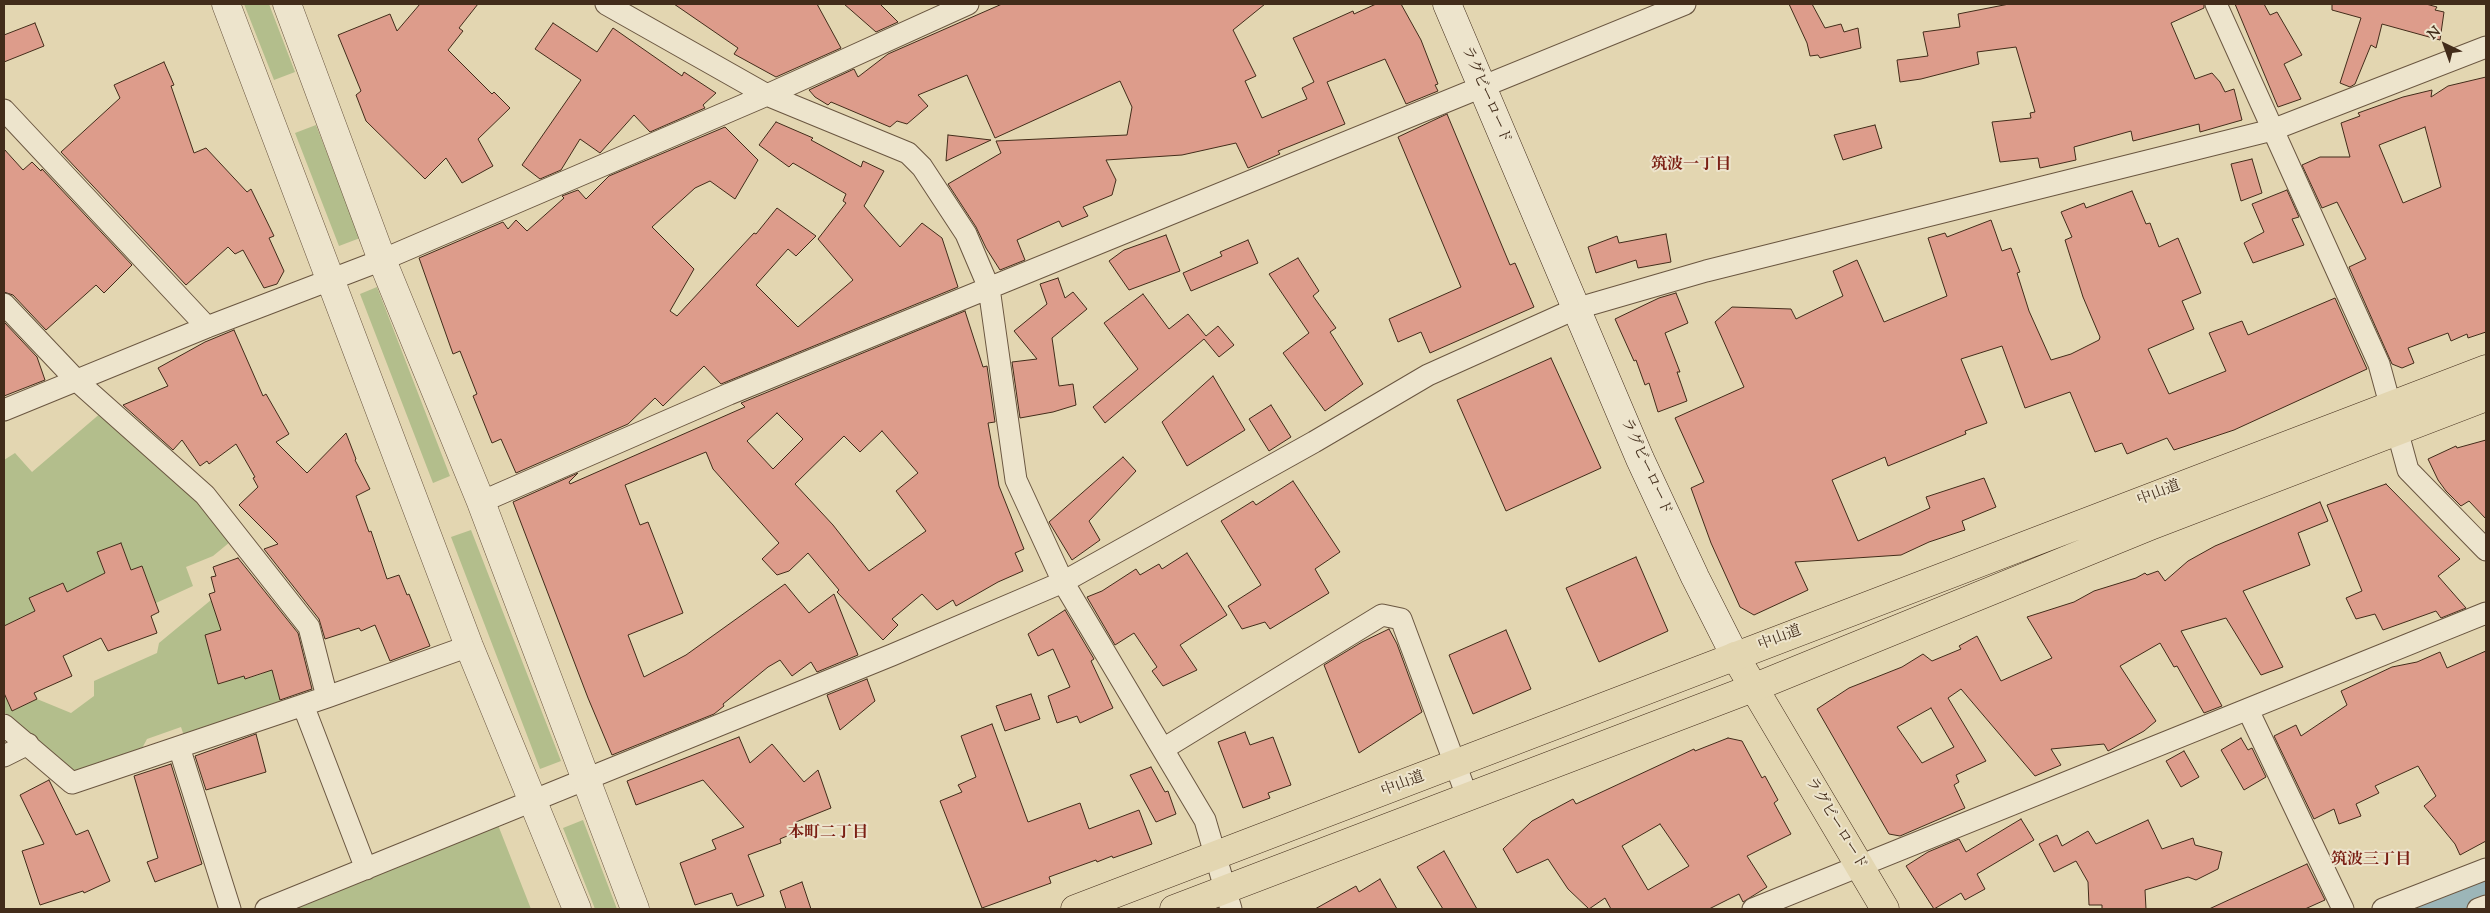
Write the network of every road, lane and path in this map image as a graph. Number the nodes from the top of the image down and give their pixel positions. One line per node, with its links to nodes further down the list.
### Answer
1 (226, 4): 15 (street)
2 (286, 4): 14 (street)
3 (606, 4): 8 (street)
4 (968, 4): 11 (street)
5 (1447, 4): 10 (street, ラグビーロード)
6 (1685, 4): 10 (street)
7 (2216, 4): 13 (street)
8 (630, 9): 11 (street)
9 (2486, 47): 13 (street)
10 (1482, 88): 16 (street); 18 (street, ラグビーロード)
11 (767, 95): 14 (street); 16 (street)
12 (4, 110): 19 (street)
13 (2272, 130): 18 (street); 23 (street)
14 (382, 260): 15 (street); 26 (street)
15 (329, 280): 19 (street); 30 (street)
16 (989, 288): 26 (street); 28 (street)
17 (4, 304): 21 (street)
18 (1575, 309): 28 (street); 31 (street, ラグビーロード)
19 (207, 327): 21 (street)
20 (2486, 369): 23 (main road, 中山道)
21 (77, 381): 24 (street); 33 (street)
22 (2486, 397): 25 (main road, 中山道)
23 (2390, 405): 25 (street); 31 (main road, 中山道)
24 (4, 410)
25 (2398, 432): 27 (street); 32 (main road, 中山道)
26 (481, 502): 42 (street)
27 (2486, 550)
28 (1063, 582): 39 (street); 42 (street)
29 (2486, 614): 35 (street)
30 (469, 646): 33 (street); 44 (street)
31 (1735, 656): 32 (main road, ラグビーロード); 41 (main road, 中山道)
32 (1753, 688): 43 (main road, 中山道); 46 (main road, ラグビーロード)
33 (327, 697): 34 (street)
34 (303, 705): 38 (street); 48 (street)
35 (2248, 710): 46 (street); 59 (street)
36 (4, 724): 37 (street)
37 (28, 744): 38 (street); 40 (street)
38 (179, 747): 51 (street)
39 (1163, 749): 41 (street); 45 (street)
40 (4, 756)
41 (1456, 765): 43 (street); 45 (main road, 中山道)
42 (584, 780): 44 (street); 54 (street)
43 (1467, 796): 49 (main road, 中山道)
44 (534, 800): 48 (street); 53 (street)
45 (1216, 855): 49 (street); 55 (main road, 中山道)
46 (1860, 866): 57 (street); 58 (main road, ラグビーロード)
47 (2486, 868): 60 (street)
48 (366, 869): 52 (street)
49 (1228, 899): 56 (main road, 中山道)
50 (2486, 906): 61 (street)
51 (230, 909)
52 (266, 909)
53 (577, 909)
54 (635, 909)
55 (1075, 909)
56 (1174, 909)
57 (1753, 909)
58 (1885, 909)
59 (2343, 909)
60 (2383, 909)
61 (2478, 909)

